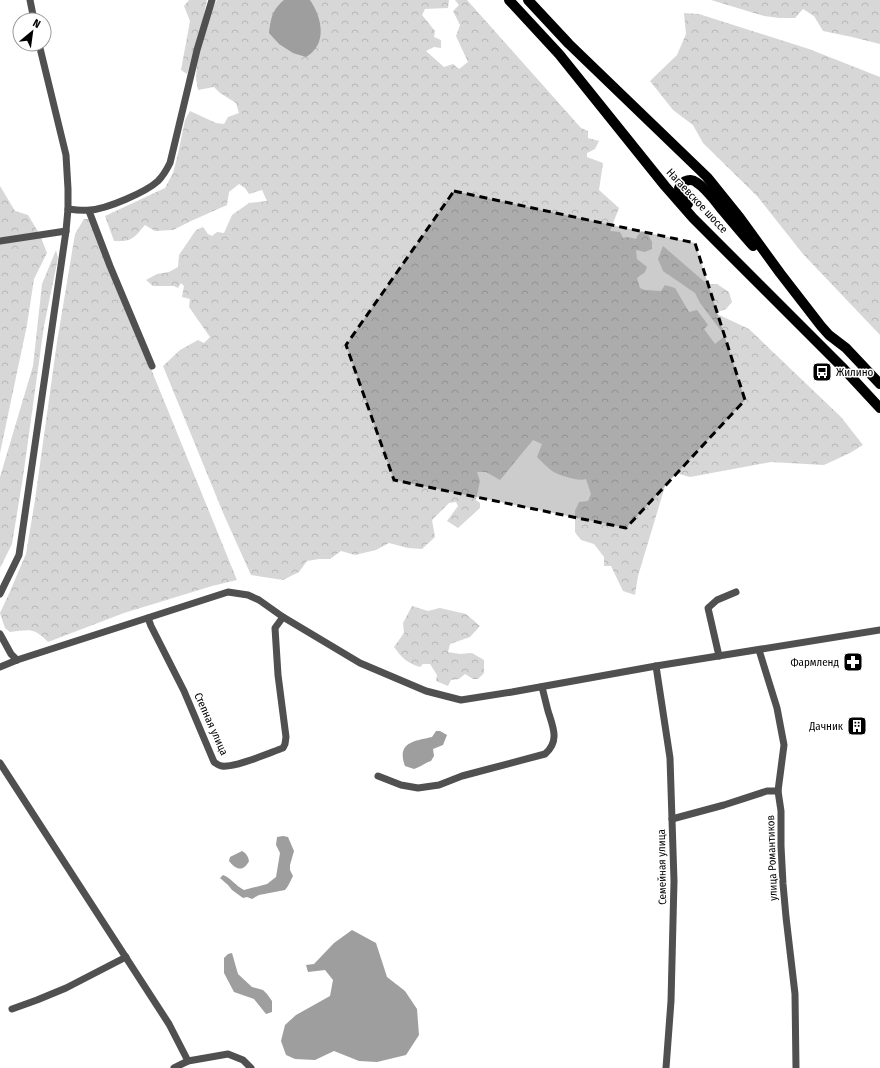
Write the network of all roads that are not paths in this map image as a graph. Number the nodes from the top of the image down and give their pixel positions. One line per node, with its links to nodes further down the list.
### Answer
1 (30, 0): 5 (street)
2 (212, 0): 8 (street)
3 (509, 0): 12 (main road, Нагаевское шоссе)
4 (528, 0): 11 (main road, Нагаевское шоссе)
5 (32, 12)
6 (41, 52): 7 (street)
7 (68, 209): 8 (street); 9 (street)
8 (89, 211): 13 (street)
9 (66, 231): 10 (street); 16 (street)
10 (0, 241)
11 (780, 273): 12 (main road); 14 (main road, Нагаевское шоссе)
12 (767, 291): 15 (main road, Нагаевское шоссе)
13 (152, 366)
14 (880, 384)
15 (880, 408)
16 (8, 578): 17 (street); 19 (street)
17 (0, 590)
18 (736, 592): 25 (street)
19 (0, 594)
20 (283, 617): 21 (street); 21 (street, Степная улица); 29 (street)
21 (148, 618): 26 (street)
22 (880, 630): 24 (street)
23 (0, 634): 26 (street)
24 (759, 650): 25 (street); 32 (street, улица Романтиков)
25 (719, 656): 27 (street)
26 (17, 660): 28 (street)
27 (656, 666): 29 (street); 33 (street, Семейная улица)
28 (0, 667)
29 (542, 687): 31 (street)
30 (0, 763): 34 (street)
31 (378, 776)
32 (778, 791): 33 (street); 40 (street, улица Романтиков)
33 (672, 819): 39 (street, Семейная улица)
34 (126, 957): 35 (street); 36 (street)
35 (12, 1009)
36 (188, 1061): 37 (street); 38 (street)
37 (174, 1068)
38 (251, 1068)
39 (666, 1068)
40 (796, 1068)

